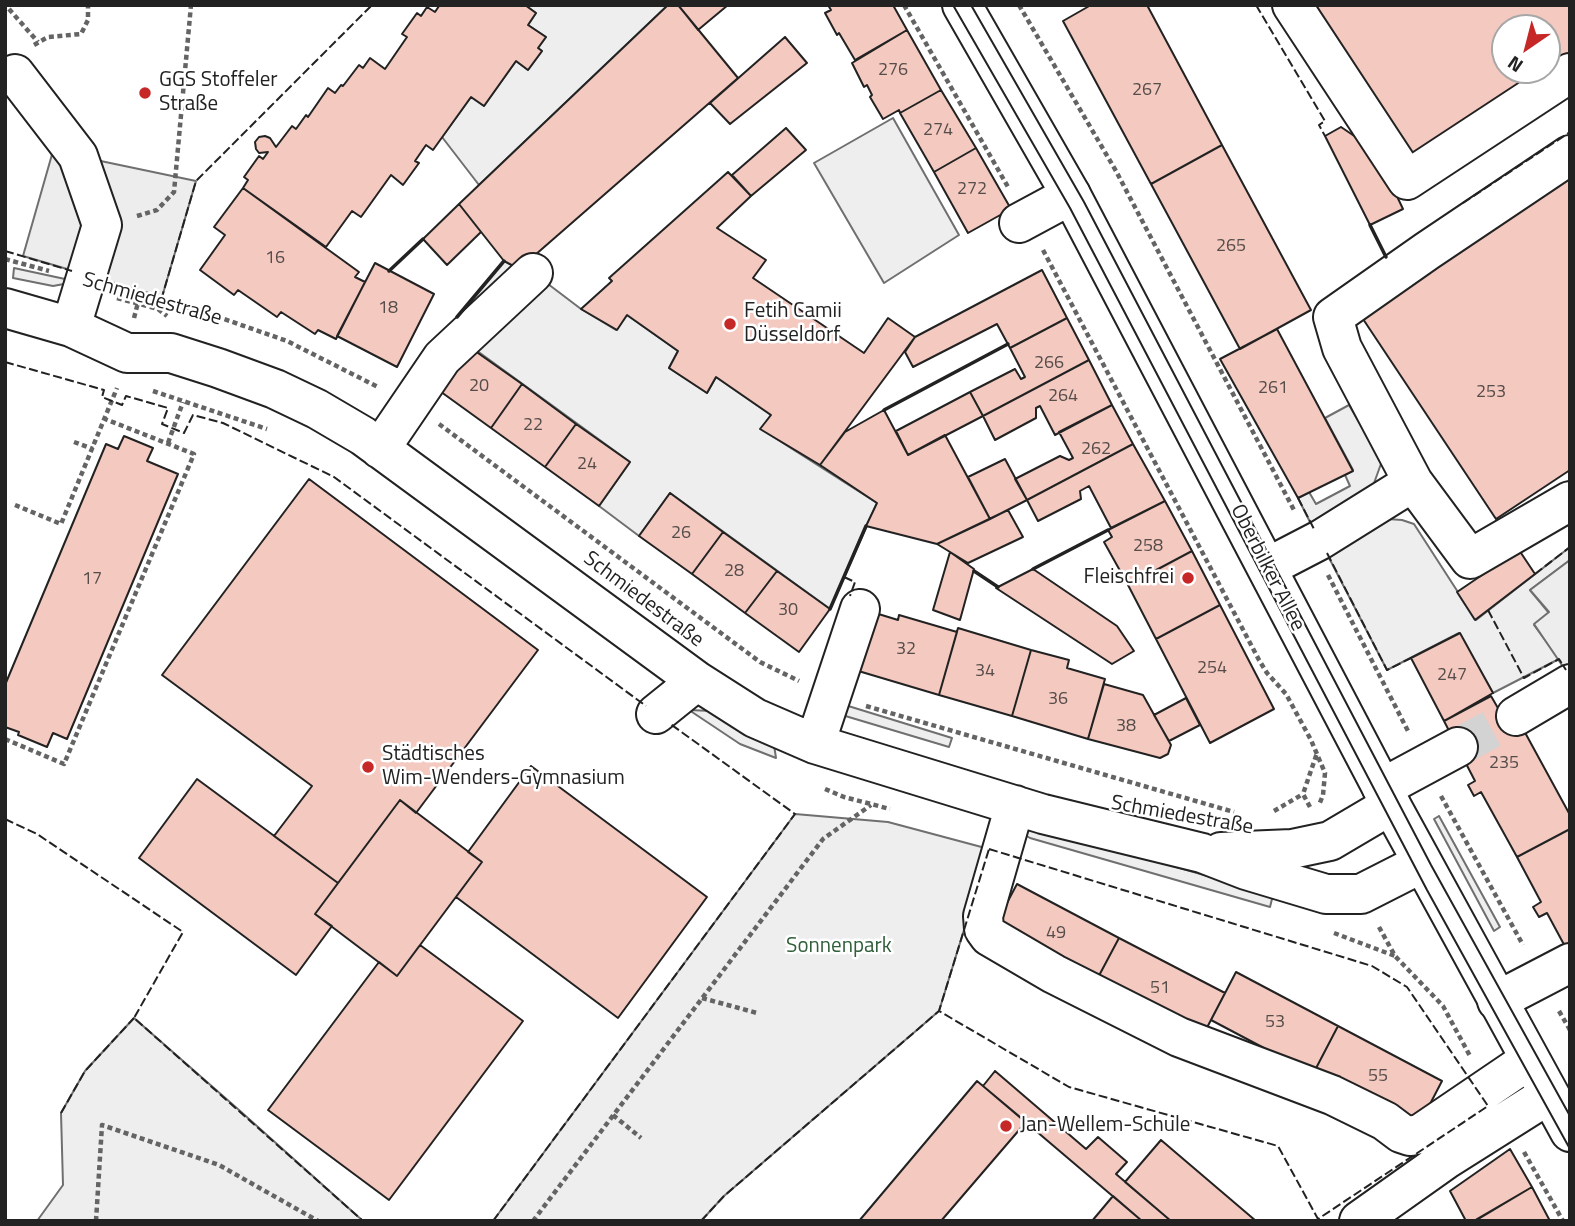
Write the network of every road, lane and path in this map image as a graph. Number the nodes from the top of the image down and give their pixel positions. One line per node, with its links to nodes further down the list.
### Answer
1 (88, 5): 8 (path)
2 (191, 5): 14 (path)
3 (904, 5): 13 (path)
4 (962, 5): 12 (street, Oberbilker Allee)
5 (1019, 5): 35 (path)
6 (1292, 5): 10 (street)
7 (9, 8): 8 (path)
8 (38, 42): 9 (path)
9 (21, 62): 14 (street)
10 (1570, 73)
11 (1570, 155): 32 (street)
12 (1071, 195): 13 (street); 36 (street, Oberbilker Allee)
13 (1023, 221): 46 (path)
14 (102, 225): 17 (street)
15 (5, 260): 17 (path, Schmiedestraße)
16 (533, 273): 26 (street)
17 (84, 285): 18 (path, Schmiedestraße); 19 (path, Schmiedestraße); 22 (street)
18 (140, 295): 19 (path); 26 (path, Schmiedestraße)
19 (138, 304): 21 (path); 24 (path, Schmiedestraße)
20 (5, 308): 22 (street, Schmiedestraße)
21 (135, 315)
22 (71, 327): 24 (street, Schmiedestraße)
23 (421, 343): 26 (street)
24 (179, 344): 29 (street, Schmiedestraße); 30 (path)
25 (120, 381): 27 (path)
26 (402, 400): 29 (street); 40 (path, Schmiedestraße)
27 (105, 419): 30 (path); 31 (path)
28 (74, 442): 31 (path)
29 (371, 442): 38 (street, Schmiedestraße)
30 (167, 443): 43 (path)
31 (93, 449): 34 (path)
32 (1413, 482): 33 (street); 35 (street)
33 (1570, 501)
34 (16, 505)
35 (1312, 544): 36 (street); 47 (path)
36 (1268, 568): 49 (street, Oberbilker Allee)
37 (860, 609): 40 (street)
38 (697, 681): 41 (street); 44 (street, Schmiedestraße)
39 (1570, 684): 42 (street)
40 (832, 694): 44 (street); 52 (path, Schmiedestraße)
41 (656, 714)
42 (1516, 716)
43 (5, 739)
44 (815, 744): 51 (street, Schmiedestraße)
45 (1458, 747): 47 (street, Schmiedestraße)
46 (1317, 752): 48 (path); 48 (path)
47 (1424, 765): 49 (street, Schmiedestraße); 57 (path)
48 (1303, 794): 53 (path, Schmiedestraße)
49 (1386, 796): 54 (street, Schmiedestraße); 55 (street, Oberbilker Allee)
50 (871, 804): 60 (path)
51 (1015, 805): 54 (street, Schmiedestraße); 63 (street)
52 (1243, 814)
53 (1264, 815)
54 (1202, 853): 55 (street, Schmiedestraße)
55 (1422, 863): 61 (street, Oberbilker Allee)
56 (1374, 918): 58 (path)
57 (1527, 954)
58 (1395, 956)
59 (1570, 963): 61 (street)
60 (702, 998): 62 (path); 65 (path)
61 (1497, 1001): 63 (street, Oberbilker Allee)
62 (757, 1013)
63 (1529, 1060): 64 (street, Oberbilker Allee)
64 (1548, 1095): 66 (street, Oberbilker Allee); 71 (street)
65 (613, 1115): 67 (path); 70 (path)
66 (1570, 1132)
67 (641, 1138)
68 (96, 1221): 69 (path)
69 (318, 1221)
70 (533, 1221)
71 (1359, 1221)

